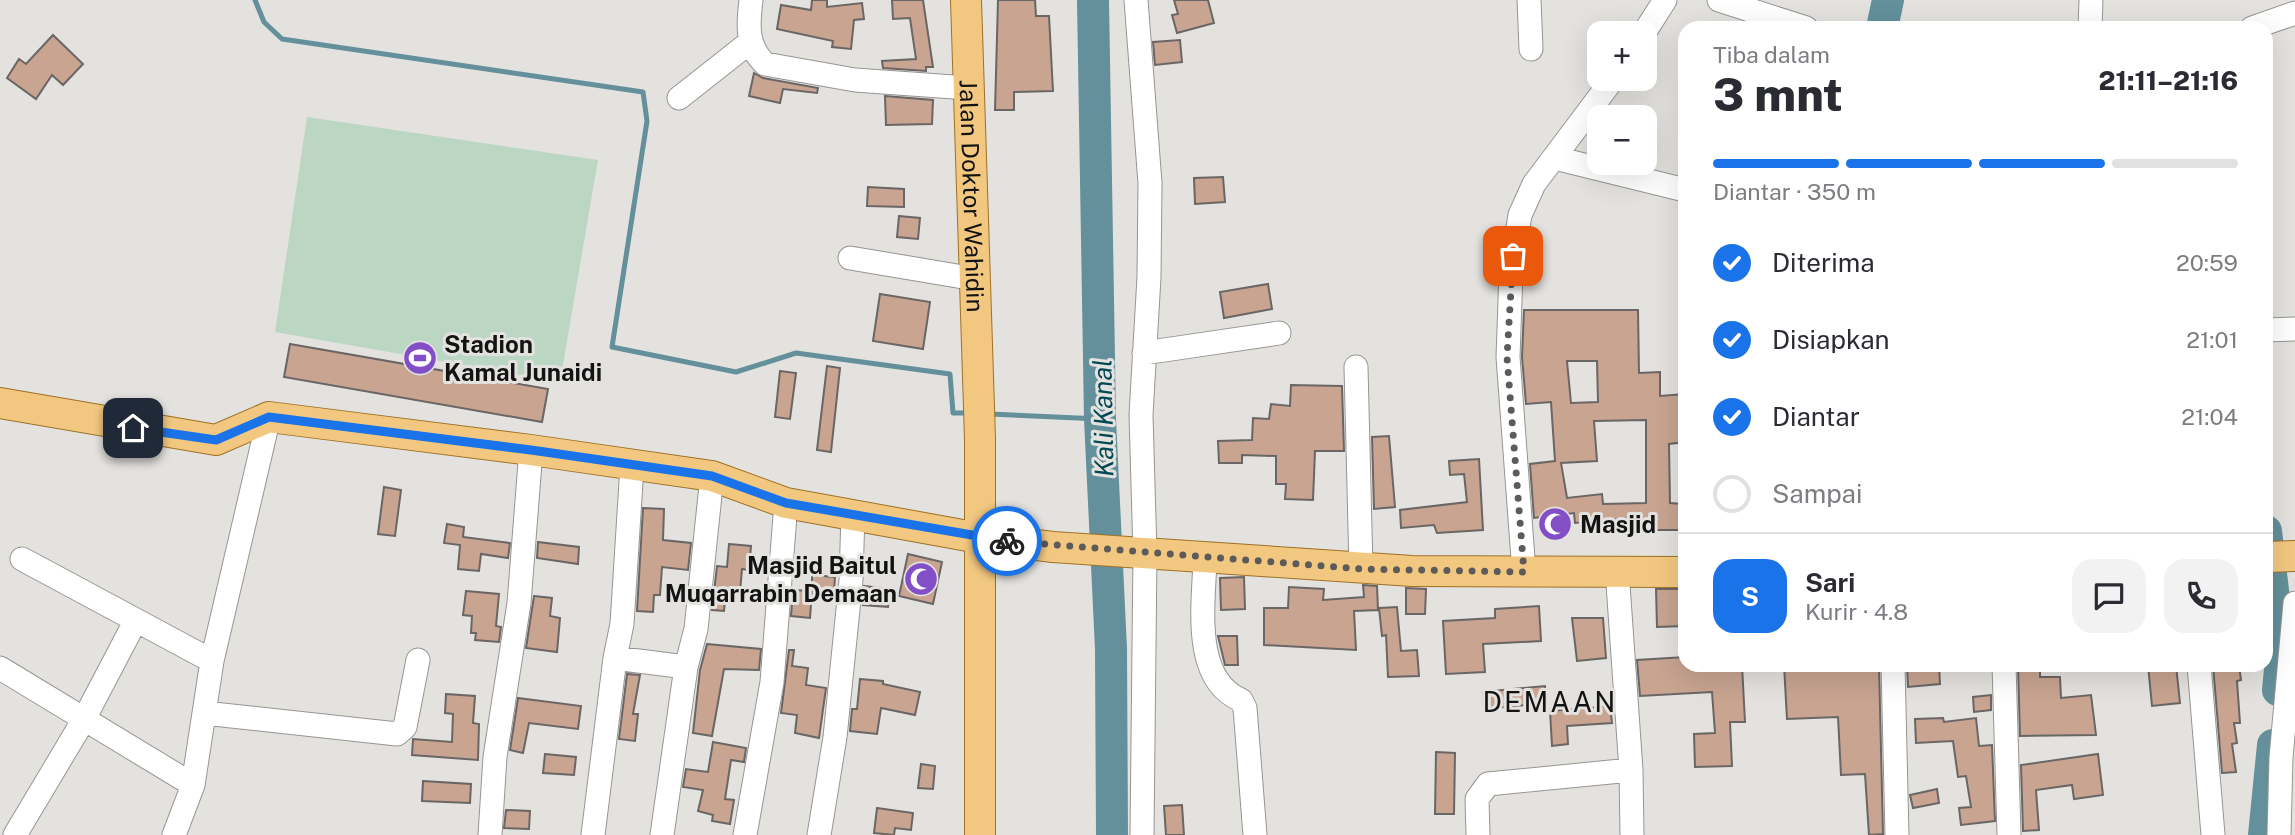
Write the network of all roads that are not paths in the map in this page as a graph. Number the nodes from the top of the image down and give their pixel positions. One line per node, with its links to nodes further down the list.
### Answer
1 (751, 0): 13 (street)
2 (966, 0): 15 (main road, Jalan Doktor Wahidin)
3 (1136, 0): 25 (street)
4 (1529, 0): 14 (street)
5 (1665, 0): 9 (street)
6 (1719, 0): 10 (street)
7 (2091, 0): 11 (street)
8 (2295, 13): 12 (street)
9 (1652, 21)
10 (1784, 21)
11 (2090, 21)
12 (2272, 21)
13 (750, 42): 15 (street); 17 (street)
14 (1531, 48)
15 (968, 88): 21 (main road, Jalan Doktor Wahidin)
16 (1604, 91): 18 (street)
17 (679, 98)
18 (1555, 158): 19 (street); 40 (street)
19 (1678, 188)
20 (850, 258): 21 (street)
21 (975, 279): 34 (main road, Jalan Doktor Wahidin)
22 (2295, 329): 23 (street)
23 (2273, 330)
24 (1279, 334): 25 (street)
25 (1144, 353): 35 (street)
26 (1356, 367): 38 (street)
27 (0, 403): 28 (main road)
28 (269, 417): 29 (main road); 46 (street)
29 (531, 450): 30 (main road); 58 (street)
30 (632, 466): 31 (main road); 44 (street)
31 (712, 476): 32 (main road); 47 (street)
32 (786, 503): 33 (main road); 61 (street)
33 (853, 513): 34 (main road); 62 (street)
34 (979, 538): 35 (main road); 63 (main road, Jalan Doktor Wahidin)
35 (1137, 553): 37 (main road); 64 (street)
36 (22, 559): 43 (street)
37 (1205, 559): 38 (main road); 65 (street)
38 (1361, 569): 40 (main road)
39 (1617, 570): 40 (main road); 41 (main road); 54 (street)
40 (1524, 572)
41 (1678, 572)
42 (2295, 603): 71 (street)
43 (136, 620): 46 (street); 53 (street)
44 (615, 658): 47 (street); 59 (street)
45 (418, 660): 52 (street)
46 (212, 661): 52 (street)
47 (686, 667): 60 (street)
48 (0, 668): 53 (street)
49 (1893, 672): 68 (street)
50 (2004, 672): 69 (street)
51 (2200, 672): 70 (street)
52 (204, 713): 55 (street)
53 (83, 721): 55 (street); 56 (street)
54 (1631, 771): 66 (street); 67 (street)
55 (193, 785): 57 (street)
56 (15, 835)
57 (174, 835)
58 (490, 835)
59 (593, 835)
60 (662, 835)
61 (745, 835)
62 (818, 835)
63 (980, 835)
64 (1142, 835)
65 (1255, 835)
66 (1478, 835)
67 (1632, 835)
68 (1897, 835)
69 (2009, 835)
70 (2213, 835)
71 (2279, 835)

